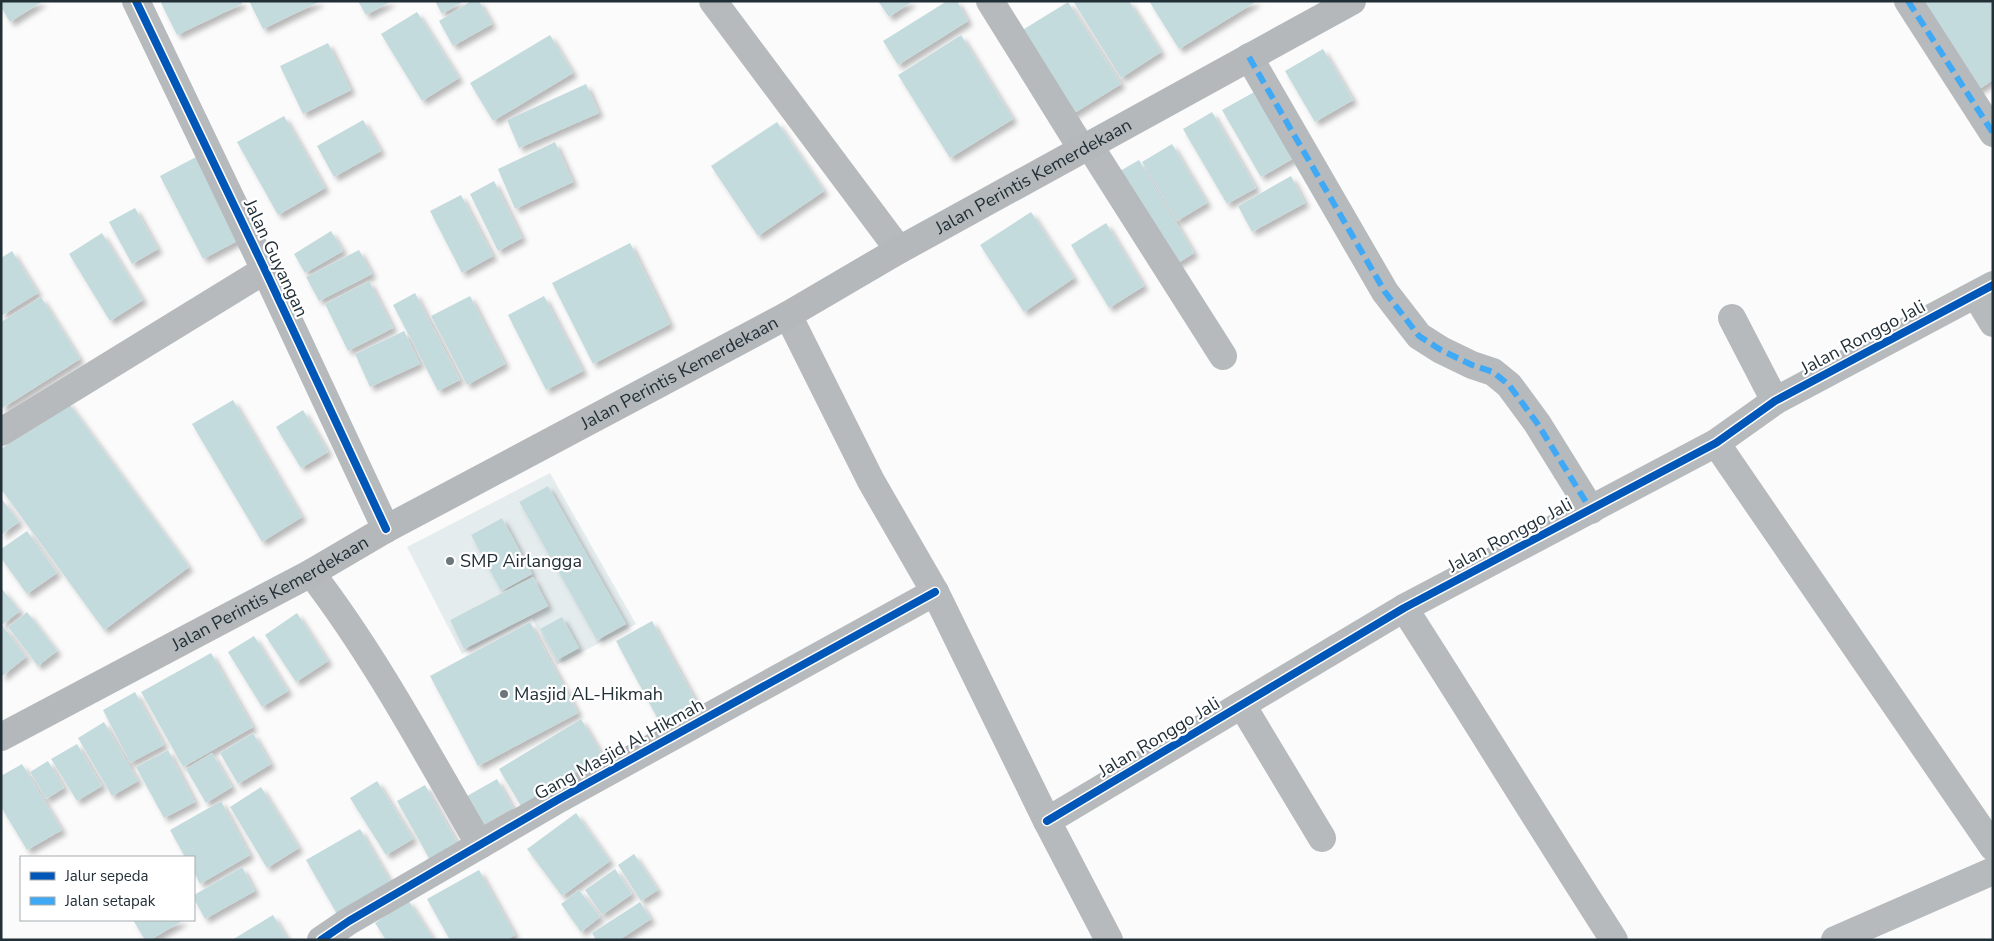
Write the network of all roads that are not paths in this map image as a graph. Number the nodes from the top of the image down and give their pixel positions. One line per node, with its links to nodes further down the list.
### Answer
1 (136, 1): 10 (street, Jalan Guyangan)
2 (713, 1): 9 (street)
3 (990, 1): 8 (street)
4 (1352, 1): 6 (main road, Jalan Perintis Kemerdekaan)
5 (1908, 1): 7 (street)
6 (1249, 57): 8 (main road, Jalan Perintis Kemerdekaan); 19 (street)
7 (1993, 133)
8 (1086, 147): 9 (main road, Jalan Perintis Kemerdekaan); 15 (street)
9 (899, 250): 12 (main road, Jalan Perintis Kemerdekaan)
10 (265, 270): 17 (street); 20 (street, Jalan Guyangan)
11 (1985, 290): 14 (street); 16 (street, Jalan Ronggo Jali)
12 (788, 315): 20 (main road, Jalan Perintis Kemerdekaan); 22 (street)
13 (1732, 318): 16 (street)
14 (1993, 323)
15 (1223, 356)
16 (1775, 400): 18 (street, Jalan Ronggo Jali)
17 (1, 432)
18 (1716, 444): 19 (street, Jalan Ronggo Jali); 29 (street)
19 (1591, 510): 23 (street, Jalan Ronggo Jali)
20 (386, 529): 21 (main road, Jalan Perintis Kemerdekaan)
21 (311, 573): 25 (main road, Jalan Perintis Kemerdekaan); 28 (street)
22 (936, 592): 26 (street); 28 (street, Gang Masjid Al Hikmah)
23 (1404, 608): 24 (street, Jalan Ronggo Jali); 33 (street)
24 (1242, 705): 26 (street, Jalan Ronggo Jali); 27 (street)
25 (1, 737)
26 (1047, 821): 32 (street)
27 (1322, 838)
28 (480, 845): 31 (street, Gang Masjid Al Hikmah)
29 (1993, 847)
30 (1993, 871): 34 (street)
31 (321, 940)
32 (1109, 940)
33 (1614, 940)
34 (1835, 940)

